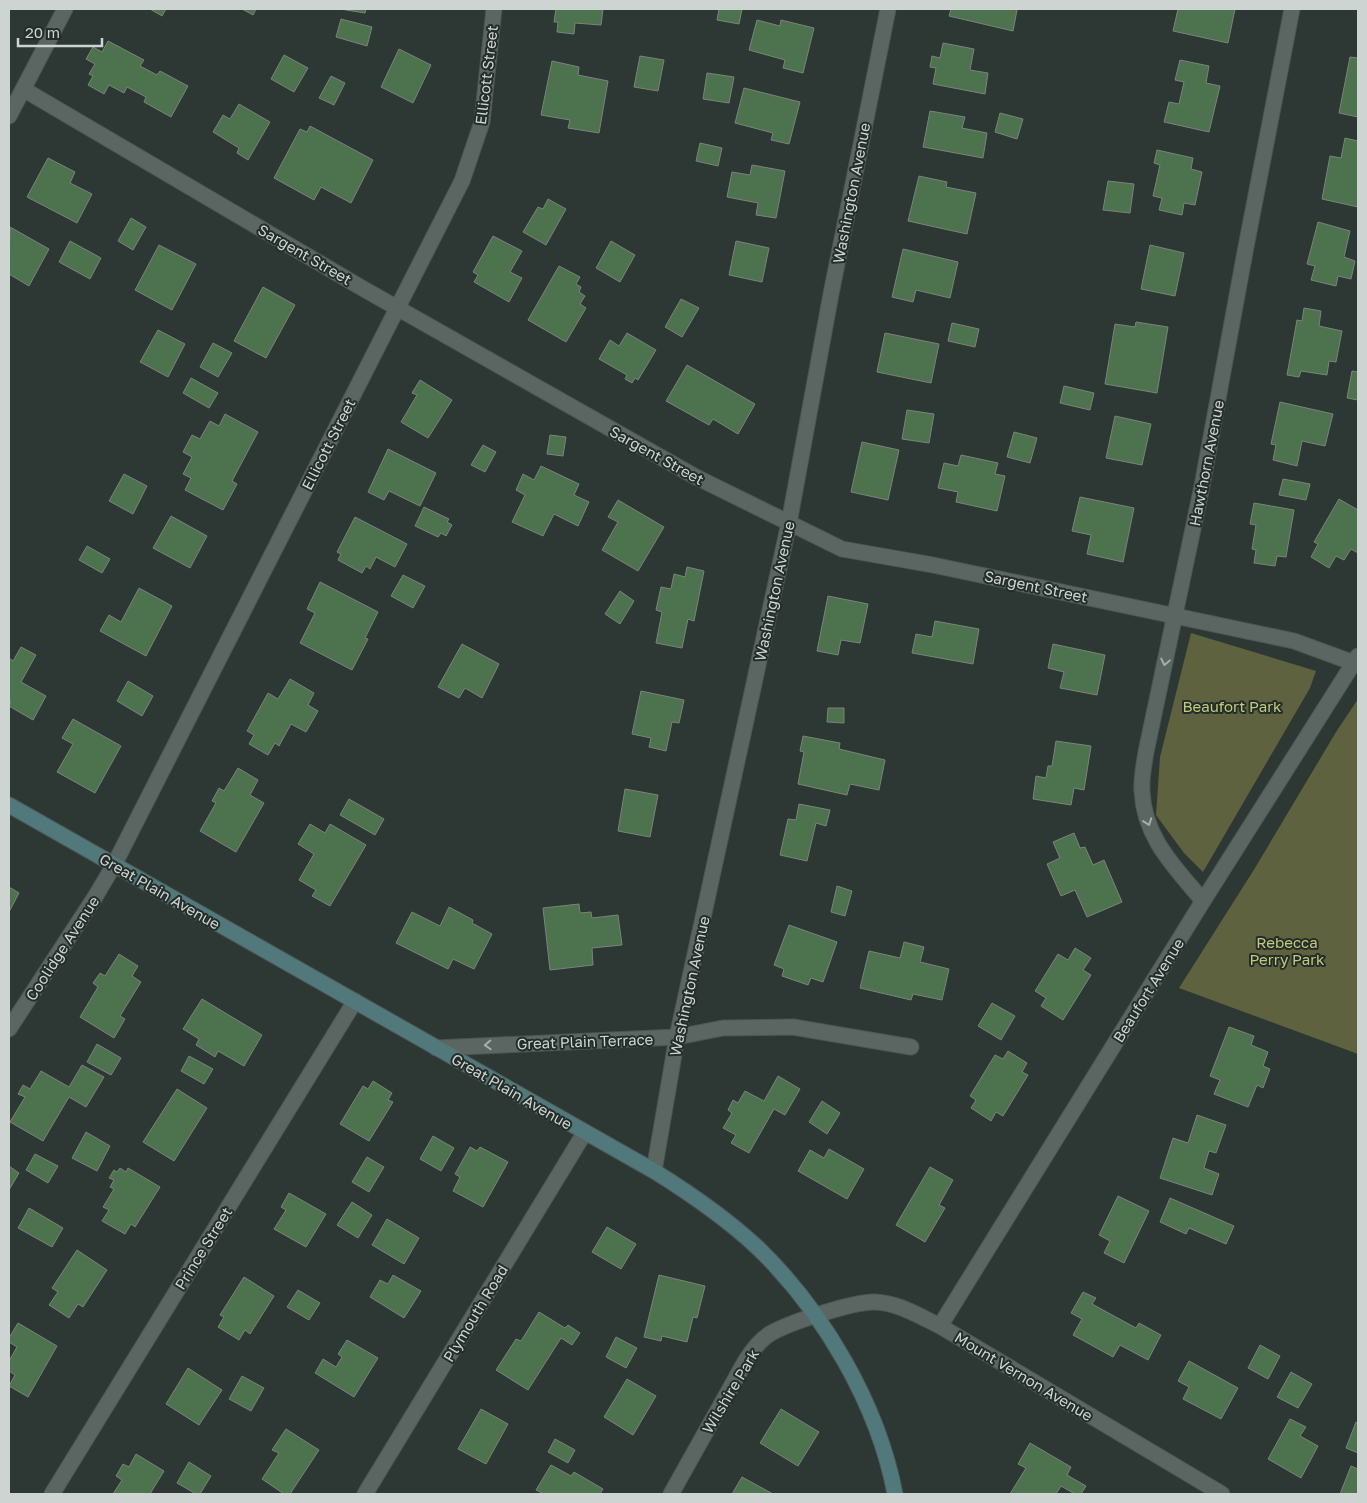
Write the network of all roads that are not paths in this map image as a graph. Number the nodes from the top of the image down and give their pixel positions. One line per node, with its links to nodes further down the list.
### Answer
1 (65, 9): 5 (street)
2 (494, 9): 7 (street, Ellicott Street)
3 (888, 9): 8 (street, Washington Avenue)
4 (1292, 9): 9 (street, Hawthorn Avenue)
5 (23, 89): 6 (street); 7 (street, Sargent Street)
6 (9, 116)
7 (398, 307): 8 (street, Sargent Street); 12 (street, Ellicott Street)
8 (790, 523): 9 (street, Sargent Street); 16 (street, Washington Avenue)
9 (1176, 615): 10 (street, Sargent Street); 13 (street, Hawthorn Avenue, one-way to 13)
10 (1356, 659): 13 (street, Beaufort Avenue)
11 (9, 805): 12 (main road, Great Plain Avenue)
12 (114, 865): 14 (main road, Great Plain Avenue); 15 (street, Coolidge Avenue)
13 (1203, 901): 22 (street, Beaufort Avenue)
14 (355, 1001): 18 (main road, Great Plain Avenue); 23 (street, Prince Street)
15 (9, 1029)
16 (677, 1037): 17 (street, Great Plain Terrace); 18 (street, Great Plain Terrace, one-way to 18); 20 (street, Washington Avenue)
17 (911, 1046)
18 (436, 1048): 19 (main road, Great Plain Avenue)
19 (585, 1132): 20 (main road, Great Plain Avenue); 24 (street, Plymouth Road)
20 (654, 1171): 21 (main road, Great Plain Avenue)
21 (816, 1316): 22 (street, Mount Vernon Avenue); 25 (street, Wilshire Park); 26 (main road, Great Plain Avenue)
22 (940, 1326): 27 (street, Mount Vernon Avenue)
23 (52, 1494)
24 (365, 1494)
25 (671, 1494)
26 (895, 1494)
27 (1222, 1494)

